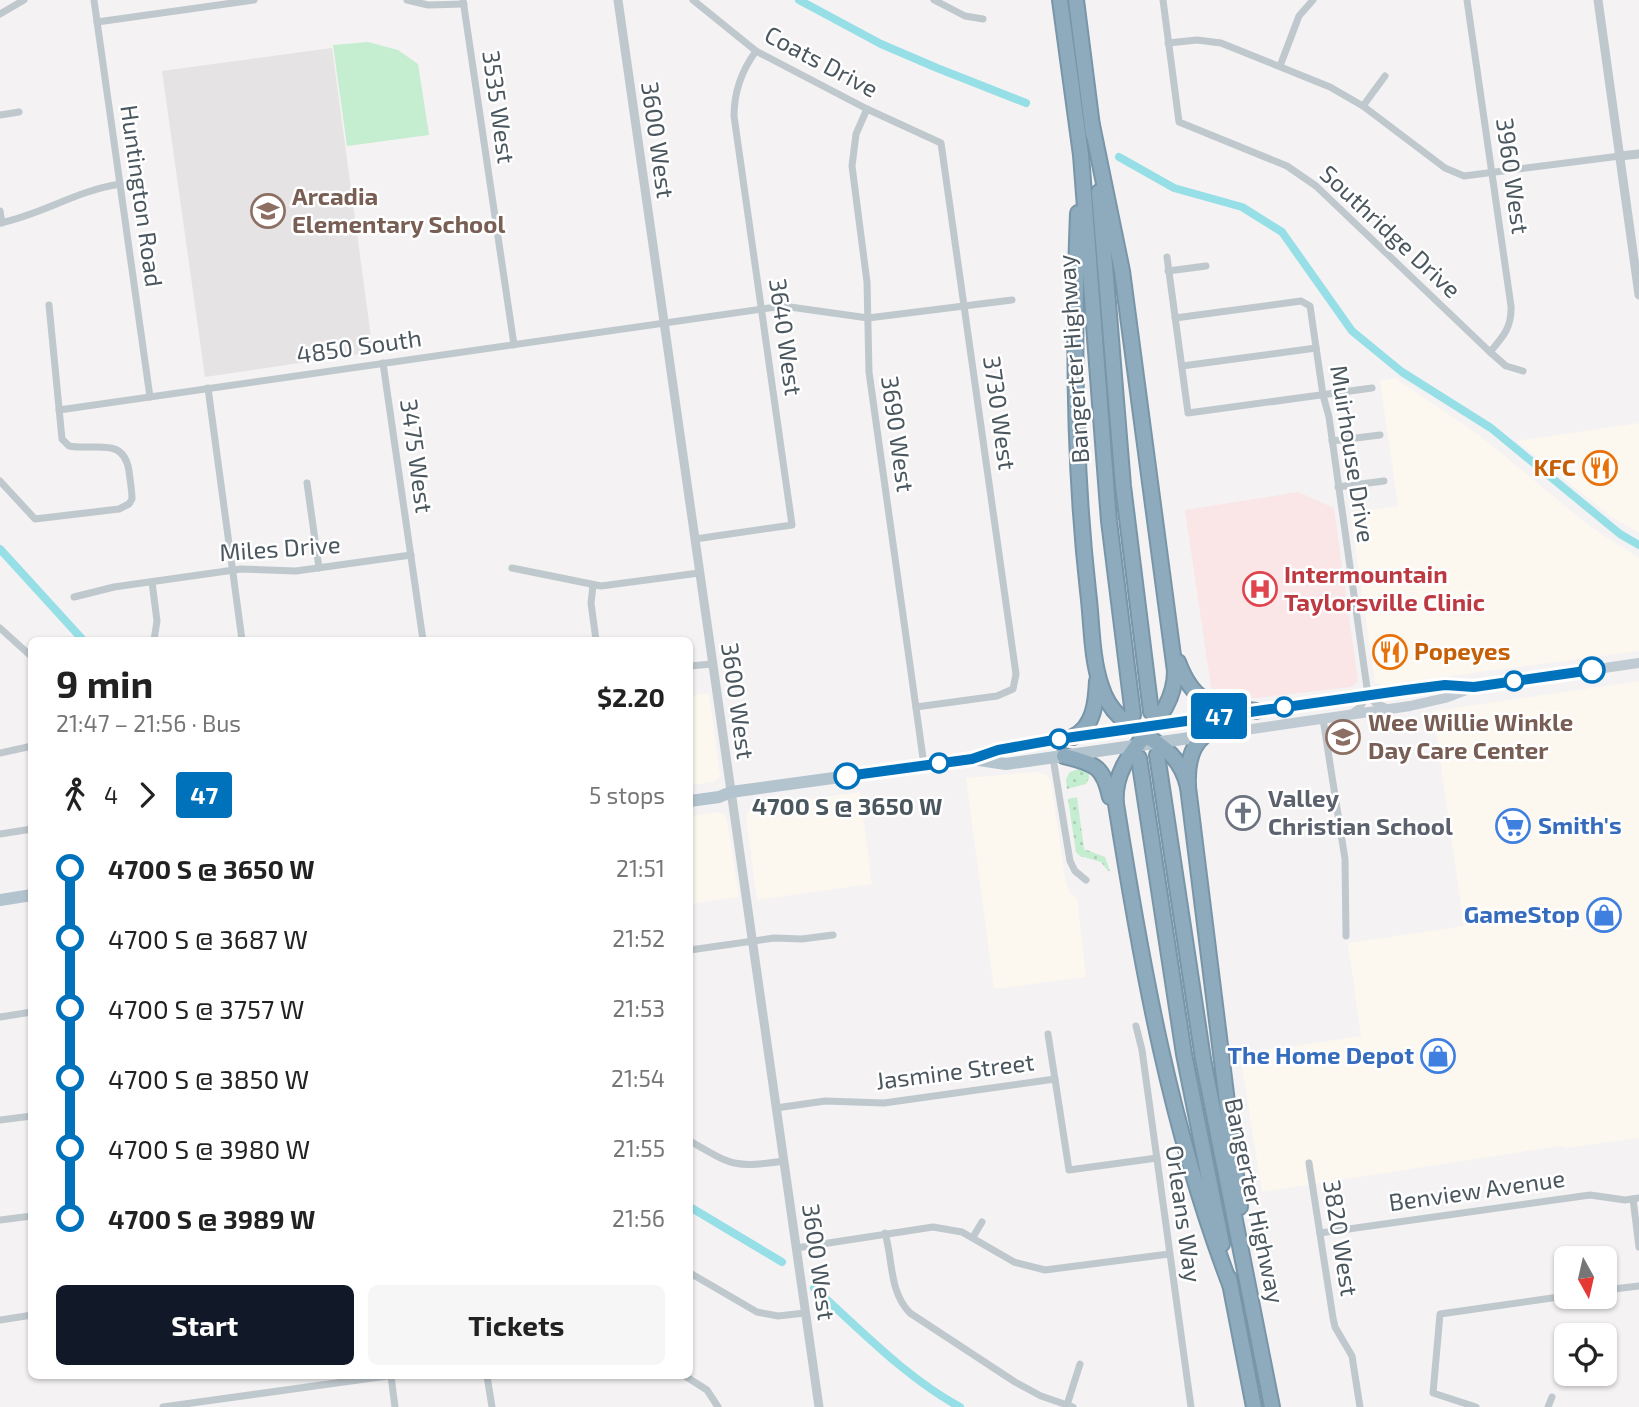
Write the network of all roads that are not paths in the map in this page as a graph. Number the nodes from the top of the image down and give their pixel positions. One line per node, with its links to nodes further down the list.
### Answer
1 (24, 0): 16 (street)
2 (94, 0): 18 (street, Huntington Road)
3 (254, 0): 15 (street)
4 (407, 0): 14 (street)
5 (618, 0): 46 (street, 3600 West)
6 (693, 0): 20 (street, Coats Drive)
7 (934, 0): 17 (street)
8 (1060, 0): 30 (highway, Bangerter Highway)
9 (1076, 0): 27 (highway, Bangerter Highway)
10 (1163, 0): 19 (street, Southridge Drive)
11 (1313, 0): 21 (street)
12 (1467, 0): 32 (street, 3960 West)
13 (1598, 0): 31 (street)
14 (463, 2): 47 (street, 3535 West)
15 (198, 4): 18 (street)
16 (0, 14)
17 (983, 19)
18 (97, 22): 33 (street, Huntington Road)
19 (1168, 43): 21 (street); 49 (street, Southridge Drive)
20 (756, 51): 24 (street, Coats Drive); 43 (street, 3640 West)
21 (1280, 66): 23 (street)
22 (1385, 76): 23 (street)
23 (1363, 106): 32 (street)
24 (867, 109): 28 (street, Coats Drive); 44 (street, 3690 West)
25 (19, 112): 26 (street)
26 (0, 115)
27 (1092, 125): 78 (highway); 91 (highway, Bangerter Highway)
28 (941, 143): 42 (street, 3730 West)
29 (1639, 154): 31 (street)
30 (1081, 156): 83 (highway); 91 (highway, Bangerter Highway)
31 (1620, 156): 32 (street); 39 (street)
32 (1492, 174): 49 (street, 3960 West)
33 (120, 184): 35 (street); 56 (street, Huntington Road)
34 (0, 211): 35 (street)
35 (1, 223)
36 (1167, 257): 38 (street)
37 (1206, 265): 38 (street)
38 (1168, 271): 45 (street)
39 (1639, 295)
40 (1012, 300): 42 (street, 4850 South)
41 (49, 305): 57 (street)
42 (964, 307): 44 (street, 4850 South); 86 (street, 3730 West)
43 (762, 309): 44 (street, 4850 South); 46 (street, 4850 South); 64 (street, 3640 West)
44 (868, 318): 86 (street, 3690 West)
45 (1175, 318): 48 (street, Muirhouse Drive); 51 (street)
46 (664, 323): 47 (street, 4850 South); 64 (street, 3600 West)
47 (514, 345): 50 (street, 4850 South)
48 (1317, 348): 51 (street); 55 (street, Muirhouse Drive)
49 (1490, 352): 52 (street, Southridge Drive)
50 (383, 363): 53 (street, 4850 South); 65 (street, 3475 West)
51 (1182, 366): 55 (street)
52 (1523, 371)
53 (208, 388): 56 (street, 4850 South); 68 (street)
54 (1372, 388): 55 (street)
55 (1323, 395): 59 (street, Muirhouse Drive)
56 (150, 397): 57 (street, 4850 South)
57 (59, 410): 60 (street)
58 (1380, 435): 59 (street)
59 (1332, 442): 63 (street, Muirhouse Drive)
60 (0, 481)
61 (1384, 481): 63 (street)
62 (307, 483): 66 (street)
63 (1338, 487): 85 (street, Muirhouse Drive)
64 (695, 539): 69 (street, 3600 West)
65 (411, 555): 66 (street, Miles Drive); 76 (street, 3475 West)
66 (319, 568): 68 (street, Miles Drive)
67 (512, 568): 71 (street)
68 (232, 570): 70 (street, Miles Drive); 75 (street)
69 (699, 573): 71 (street); 81 (street, 3600 West)
70 (152, 582): 72 (street, Miles Drive); 74 (street)
71 (593, 586): 77 (street)
72 (74, 597)
73 (0, 628): 79 (street)
74 (154, 637)
75 (242, 637)
76 (423, 637)
77 (596, 637)
78 (1173, 645): 88 (highway); 91 (highway)
79 (28, 653)
80 (1639, 663): 84 (main road)
81 (712, 664): 82 (street); 100 (street, 3600 West)
82 (693, 666)
83 (1097, 669): 91 (highway); 93 (highway)
84 (1474, 687): 85 (main road); 87 (main road)
85 (1368, 695): 87 (street); 88 (main road); 89 (street)
86 (916, 707): 98 (street, 3690 West)
87 (1395, 708): 89 (main road)
88 (1256, 711): 91 (main road)
89 (1344, 716): 90 (main road)
90 (1323, 719): 92 (main road); 109 (street)
91 (1145, 735): 92 (main road); 93 (main road); 96 (main road); 99 (highway); 102 (highway); 134 (highway, Bangerter Highway); 137 (highway, Bangerter Highway)
92 (1204, 736): 99 (highway)
93 (1073, 737): 97 (main road)
94 (28, 747): 95 (street)
95 (0, 753)
96 (1059, 757): 97 (main road); 102 (highway); 105 (street)
97 (972, 759): 98 (main road)
98 (924, 765): 100 (main road)
99 (1188, 787): 134 (highway)
100 (731, 792): 101 (main road); 110 (street, 3600 West)
101 (693, 801)
102 (1120, 825): 137 (highway)
103 (28, 829): 104 (street)
104 (0, 834)
105 (1086, 880)
106 (28, 896): 107 (main road)
107 (0, 900)
108 (833, 934): 110 (street)
109 (1346, 936)
110 (752, 941): 111 (street); 117 (street, 3600 West)
111 (693, 950)
112 (28, 1013): 113 (street)
113 (0, 1017)
114 (1136, 1026): 121 (street, Orleans Way)
115 (1048, 1034): 116 (street)
116 (1055, 1079): 117 (street, Jasmine Street); 121 (street)
117 (776, 1108): 122 (street, 3600 West)
118 (28, 1116): 119 (street)
119 (0, 1120)
120 (693, 1143): 122 (street)
121 (1157, 1158): 133 (street, Orleans Way)
122 (784, 1161): 132 (street, 3600 West)
123 (1309, 1163): 129 (street, 3820 West)
124 (1636, 1199): 129 (street, Benview Avenue); 131 (street)
125 (28, 1216): 126 (street)
126 (0, 1220)
127 (982, 1222): 130 (street)
128 (886, 1233): 130 (street); 132 (street); 149 (street)
129 (1320, 1233): 158 (street, 3820 West)
130 (973, 1237): 133 (street)
131 (1639, 1247)
132 (796, 1248): 140 (street, 3600 West)
133 (1169, 1254): 155 (street, Orleans Way)
134 (1247, 1274): 157 (highway, Bangerter Highway)
135 (693, 1275): 140 (street)
136 (1639, 1286): 138 (street)
137 (1231, 1287): 156 (highway, Bangerter Highway)
138 (1617, 1289)
139 (1554, 1298): 159 (street)
140 (805, 1313): 154 (street, 3600 West)
141 (28, 1316): 142 (street)
142 (0, 1320)
143 (1080, 1364): 149 (street)
144 (367, 1379): 150 (street)
145 (390, 1379): 151 (street)
146 (487, 1379): 152 (street)
147 (690, 1379): 153 (street)
148 (1552, 1397): 160 (street)
149 (1070, 1406)
150 (163, 1407)
151 (395, 1407)
152 (492, 1407)
153 (718, 1407)
154 (819, 1407)
155 (1191, 1407)
156 (1254, 1407)
157 (1272, 1407)
158 (1360, 1407)
159 (1476, 1407)
160 (1548, 1407)

